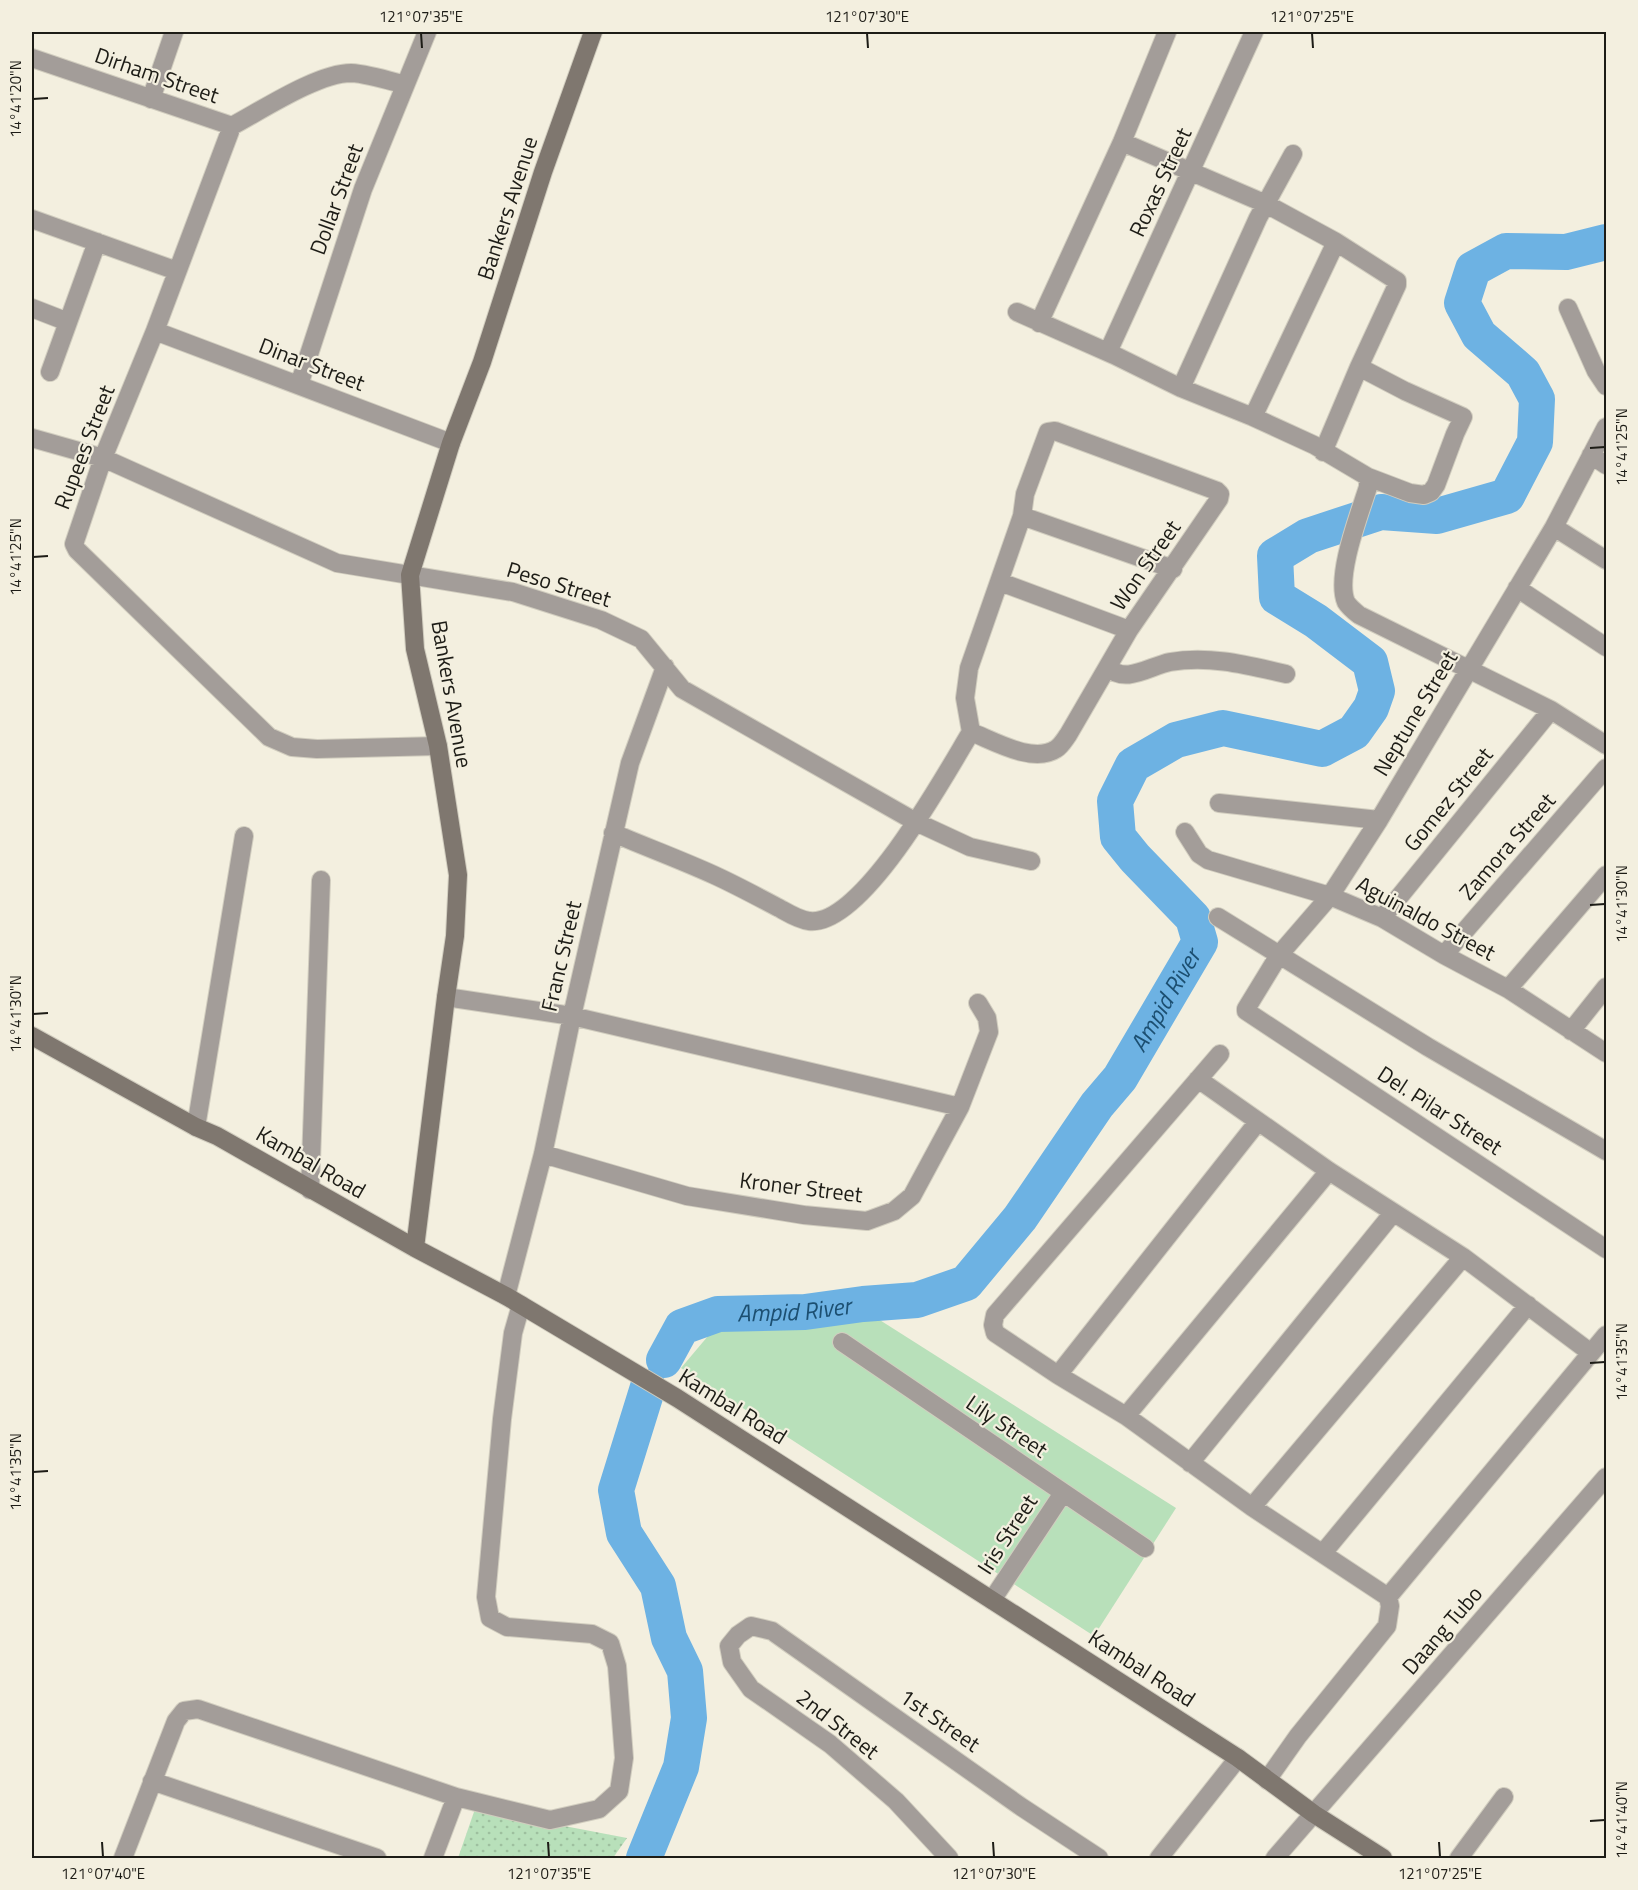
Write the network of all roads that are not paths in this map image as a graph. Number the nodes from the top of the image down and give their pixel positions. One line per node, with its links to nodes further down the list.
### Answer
1 (174, 32): 8 (street)
2 (427, 32): 7 (street, Dollar Street)
3 (593, 32): 33 (main road, Bankers Avenue)
4 (1254, 32): 12 (street, Roxas Street)
5 (1161, 34): 10 (street)
6 (32, 58): 8 (street, Dirham Street)
7 (405, 85): 9 (street); 27 (street, Dollar Street)
8 (151, 99): 9 (street, Dirham Street)
9 (232, 126): 17 (street, Rupees Street)
10 (1122, 142): 12 (street); 22 (street)
11 (1293, 154): 13 (street)
12 (1191, 171): 13 (street); 24 (street, Roxas Street)
13 (1266, 204): 16 (street); 29 (street)
14 (32, 219): 15 (street)
15 (97, 242): 17 (street); 21 (street)
16 (1336, 242): 25 (street); 30 (street)
17 (177, 271): 23 (street, Rupees Street)
18 (32, 308): 21 (street)
19 (1568, 308): 28 (street)
20 (1017, 312): 22 (street)
21 (68, 322): 26 (street)
22 (1039, 324): 24 (street)
23 (155, 331): 27 (street, Dinar Street); 36 (street, Rupees Street)
24 (1108, 352): 29 (street)
25 (1359, 367): 34 (street); 38 (street)
26 (50, 372)
27 (299, 385): 33 (street, Dinar Street)
28 (1606, 386)
29 (1181, 388): 30 (street)
30 (1253, 417): 34 (street)
31 (1606, 427): 35 (street, Neptune Street)
32 (32, 438): 36 (street, Peso Street)
33 (451, 443): 43 (main road, Bankers Avenue)
34 (1323, 452): 38 (street)
35 (1591, 455): 37 (street); 40 (street, Neptune Street)
36 (103, 458): 43 (street, Peso Street); 55 (street, Rupees Street)
37 (1606, 465)
38 (1368, 477): 50 (street)
39 (1022, 516): 42 (street); 42 (street, Won Street); 44 (street)
40 (1554, 527): 41 (street); 45 (street, Neptune Street)
41 (1606, 560)
42 (1173, 568): 46 (street, Won Street)
43 (410, 575): 48 (street, Peso Street); 55 (main road, Bankers Avenue)
44 (1000, 582): 46 (street); 53 (street)
45 (1517, 588): 47 (street); 50 (street, Neptune Street)
46 (1129, 630): 49 (street, Won Street)
47 (1606, 647)
48 (665, 667): 59 (street, Peso Street); 61 (street, Franc Street)
49 (1108, 667): 51 (street); 53 (street, Won Street)
50 (1468, 669): 52 (street); 58 (street, Neptune Street)
51 (1286, 674)
52 (1551, 710): 54 (street); 68 (street, Gomez Street)
53 (971, 732): 59 (street)
54 (1606, 745)
55 (438, 746): 73 (main road, Bankers Avenue)
56 (1606, 768): 70 (street, Zamora Street)
57 (1219, 803): 58 (street)
58 (1379, 820): 66 (street, Neptune Street)
59 (916, 822): 61 (street); 63 (street, Peso Street)
60 (1185, 832): 66 (street, Aguinaldo Street)
61 (613, 833): 76 (street, Franc Street)
62 (244, 836): 84 (street)
63 (1031, 861)
64 (1606, 875): 72 (street)
65 (321, 880): 88 (street)
66 (1330, 896): 68 (street, Aguinaldo Street); 69 (street, Neptune Street)
67 (1218, 917): 69 (street)
68 (1382, 918): 70 (street, Aguinaldo Street)
69 (1279, 955): 75 (street, Neptune Street); 85 (street)
70 (1444, 955): 72 (street, Aguinaldo Street)
71 (1606, 987): 77 (street)
72 (1508, 989): 77 (street, Aguinaldo Street)
73 (446, 997): 76 (street); 90 (main road, Bankers Avenue)
74 (978, 1003): 82 (street, Kroner Street)
75 (1246, 1011): 91 (street, Del. Pilar Street)
76 (572, 1016): 82 (street); 86 (street, Franc Street)
77 (1572, 1031): 79 (street, Aguinaldo Street)
78 (32, 1036): 84 (main road, Kambal Road)
79 (1606, 1053)
80 (1220, 1054): 81 (street)
81 (1198, 1079): 83 (street); 98 (street)
82 (960, 1107): 86 (street, Kroner Street)
83 (1257, 1123): 87 (street); 98 (street)
84 (196, 1127): 88 (main road, Kambal Road)
85 (1606, 1151)
86 (543, 1154): 93 (street, Franc Street)
87 (1329, 1171): 89 (street); 99 (street)
88 (310, 1190): 90 (main road, Kambal Road)
89 (1393, 1213): 92 (street); 100 (street)
90 (415, 1248): 93 (main road, Kambal Road)
91 (1606, 1249)
92 (1463, 1257): 94 (street); 103 (street)
93 (514, 1300): 107 (main road, Kambal Road); 112 (street, Franc Street)
94 (1528, 1305): 97 (street); 105 (street)
95 (1606, 1335): 97 (street)
96 (842, 1342): 102 (street, Lily Street)
97 (1591, 1353): 106 (street)
98 (1058, 1375): 99 (street)
99 (1126, 1416): 100 (street)
100 (1190, 1463): 103 (street)
101 (1606, 1477): 114 (street, Daang Tubo)
102 (1063, 1493): 104 (street, Lily Street); 107 (street, Iris Street)
103 (1252, 1507): 105 (street)
104 (1145, 1548)
105 (1323, 1553): 106 (street)
106 (1388, 1597): 110 (street)
107 (992, 1600): 109 (main road, Kambal Road)
108 (751, 1626): 118 (street, 2nd Street); 119 (street, 1st Street)
109 (1238, 1758): 110 (main road, Kambal Road); 120 (street)
110 (1268, 1780): 114 (main road, Kambal Road)
111 (152, 1781): 112 (street); 115 (street); 116 (street)
112 (456, 1797): 117 (street)
113 (1504, 1797): 123 (street)
114 (1314, 1814): 121 (street, Daang Tubo); 122 (main road, Kambal Road)
115 (129, 1857)
116 (377, 1858)
117 (433, 1858)
118 (949, 1858)
119 (1099, 1858)
120 (1159, 1858)
121 (1275, 1858)
122 (1383, 1858)
123 (1459, 1858)

